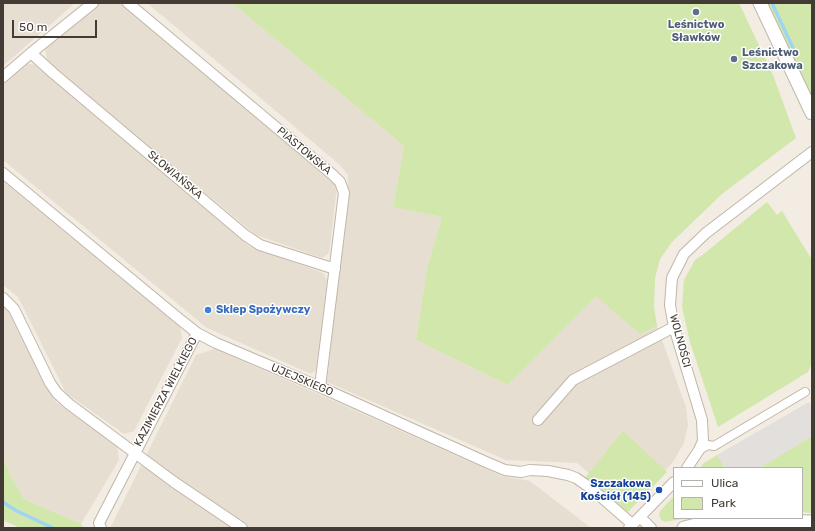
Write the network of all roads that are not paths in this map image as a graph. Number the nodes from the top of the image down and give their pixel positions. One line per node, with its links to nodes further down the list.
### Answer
1 (93, 3): 4 (street)
2 (128, 3): 9 (street, PIASTOWSKA)
3 (760, 3): 6 (street)
4 (31, 53): 5 (street); 9 (street, SŁOWIAŃSKA)
5 (3, 78)
6 (812, 113)
7 (812, 152): 11 (street, WOLNOŚCI)
8 (3, 173): 12 (street, UJEJSKIEGO)
9 (335, 269): 13 (street, PIASTOWSKA)
10 (3, 298): 17 (street, KAZIMIERZA WIELKIEGO)
11 (674, 327): 15 (street); 16 (street, WOLNOŚCI)
12 (198, 333): 13 (street, UJEJSKIEGO); 17 (street, KAZIMIERZA WIELKIEGO)
13 (320, 387): 21 (street, UJEJSKIEGO)
14 (805, 392): 16 (street)
15 (538, 420)
16 (699, 450): 18 (street, WOLNOŚCI)
17 (135, 452): 22 (street, KAZIMIERZA WIELKIEGO); 23 (street, KAZIMIERZA WIELKIEGO)
18 (687, 467)
19 (673, 483): 21 (street)
20 (812, 522): 25 (street)
21 (634, 523): 24 (street, UJEJSKIEGO)
22 (100, 526)
23 (242, 528)
24 (651, 528)
25 (684, 528)

